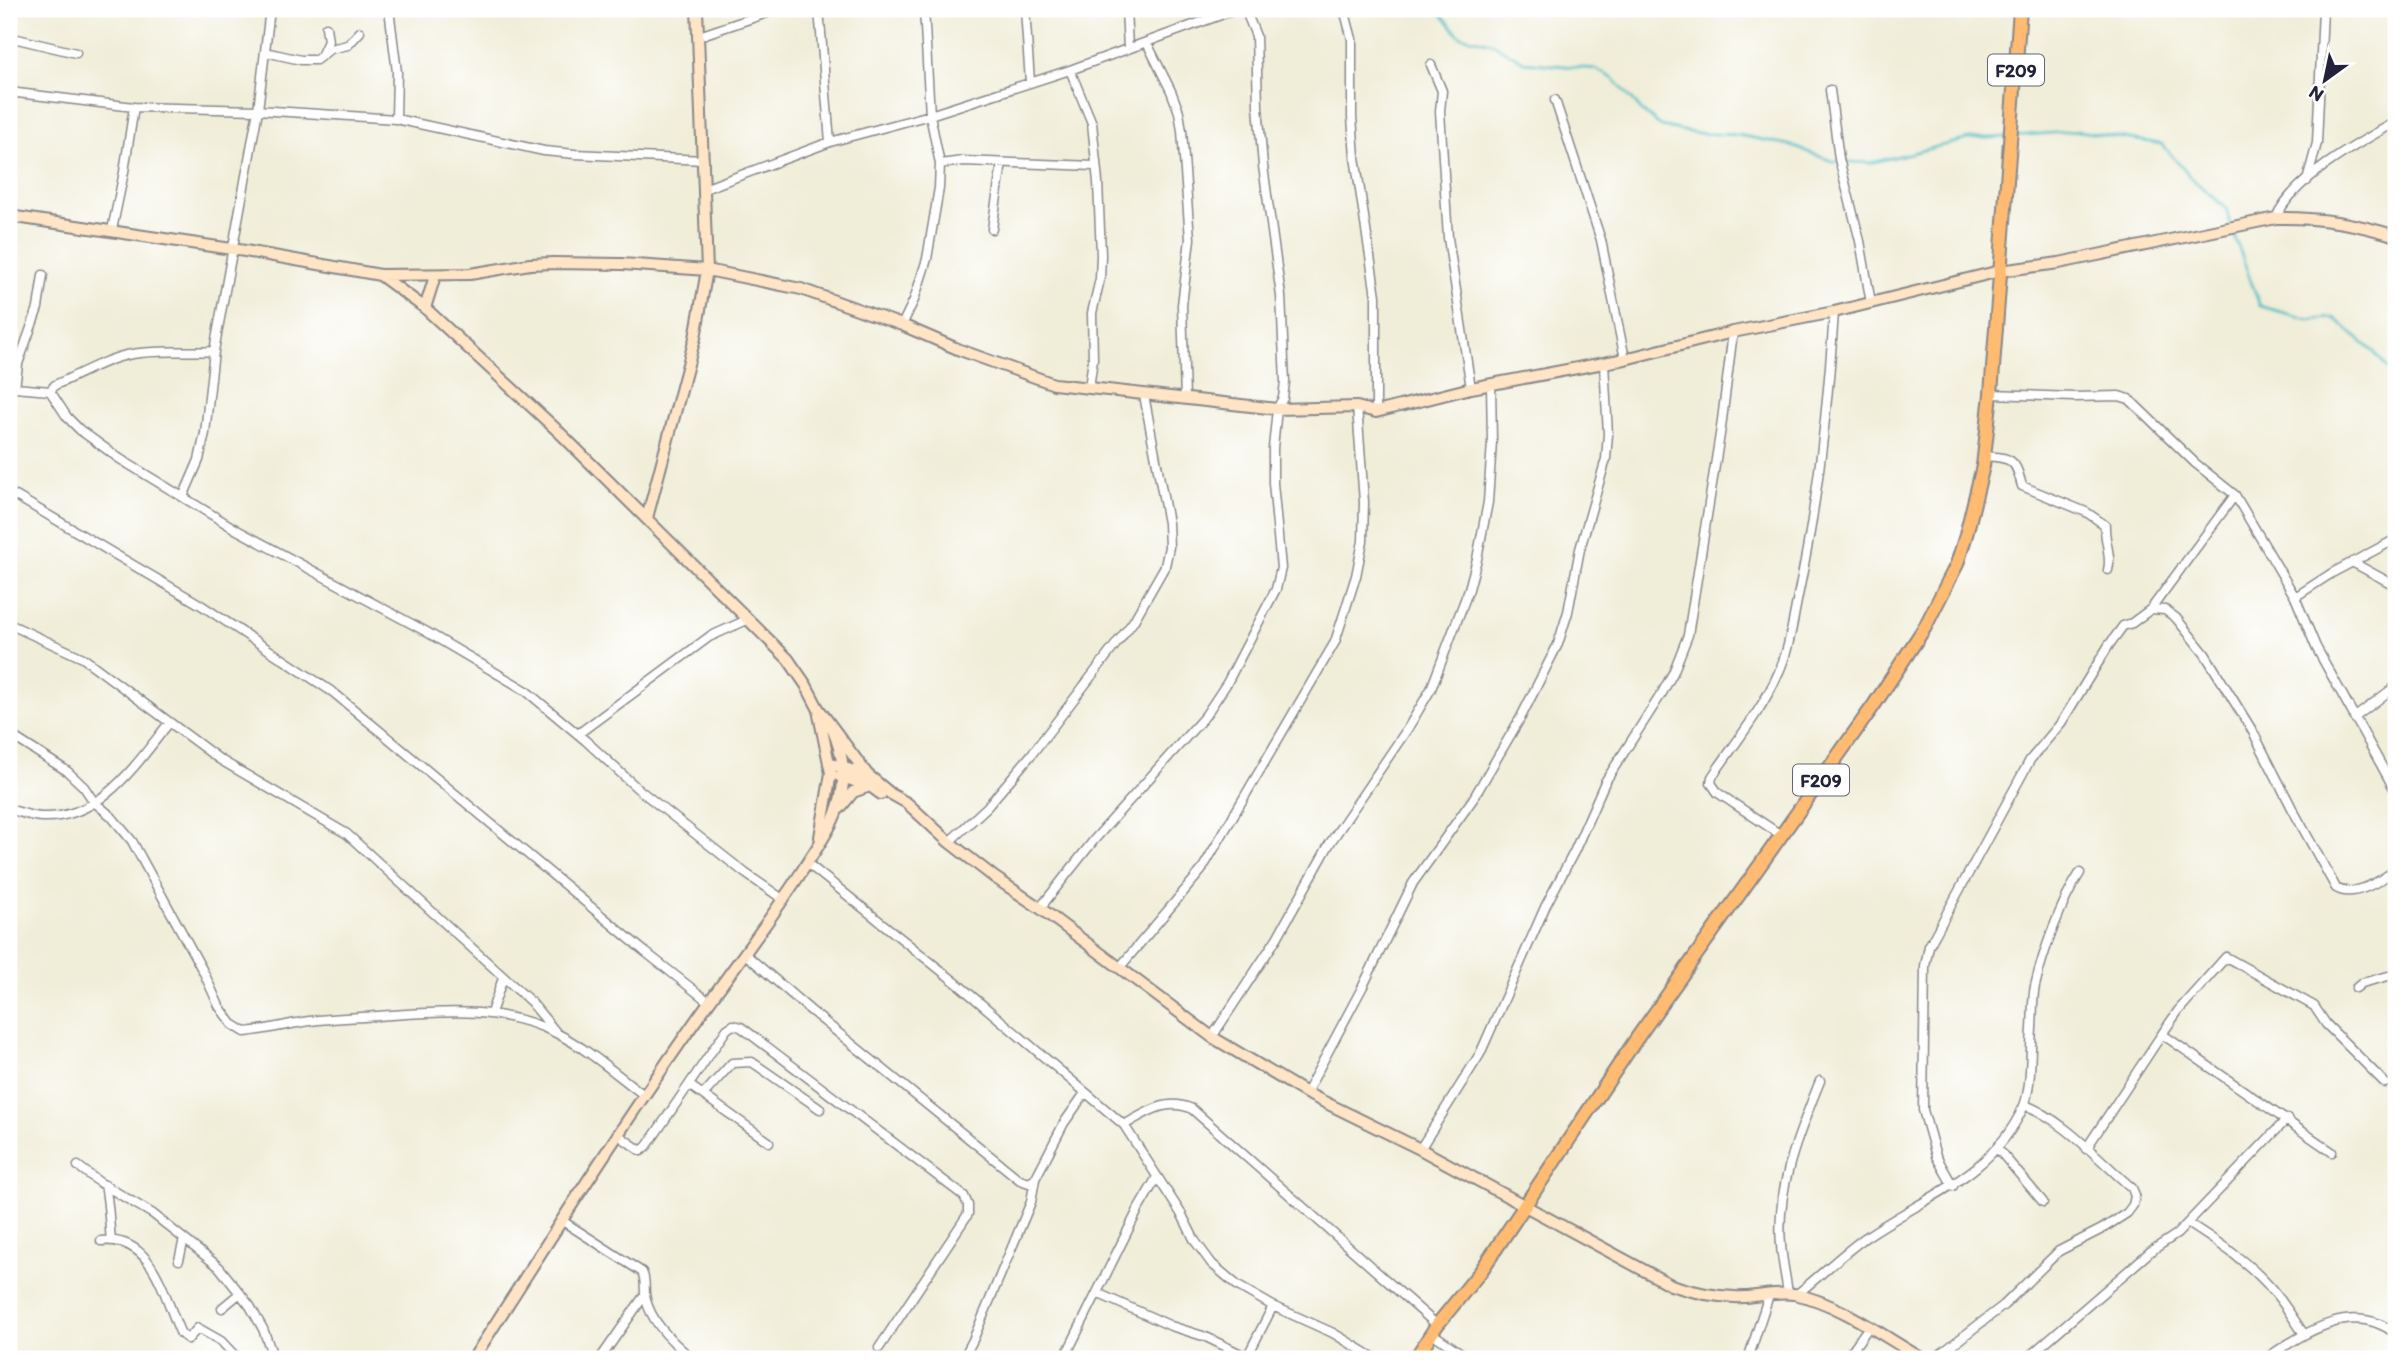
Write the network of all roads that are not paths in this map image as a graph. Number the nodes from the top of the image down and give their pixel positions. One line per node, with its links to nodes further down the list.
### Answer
1 (270, 9): 21 (street)
2 (389, 9): 32 (street)
3 (697, 9): 16 (street)
4 (779, 9): 16 (street)
5 (819, 9): 34 (street)
6 (924, 9): 31 (street)
7 (1025, 9): 25 (street)
8 (1126, 9): 19 (street)
9 (1237, 9): 18 (street)
10 (1245, 9): 69 (street)
11 (1344, 9): 70 (street)
12 (2020, 9): 48 (main road, F209)
13 (2323, 9): 39 (street)
14 (326, 27): 22 (street)
15 (360, 32): 22 (street)
16 (699, 36): 35 (street)
17 (9, 37): 20 (street)
18 (1147, 43): 19 (street); 67 (street)
19 (1128, 48): 24 (street)
20 (76, 52)
21 (265, 52): 22 (street); 30 (street)
22 (321, 56)
23 (1430, 65): 63 (street)
24 (1070, 70): 25 (street); 38 (street)
25 (1030, 82): 31 (street)
26 (1830, 90): 52 (street)
27 (9, 93): 29 (street)
28 (1555, 100): 58 (street)
29 (134, 107): 30 (street); 44 (street)
30 (258, 110): 32 (street); 46 (street)
31 (930, 115): 34 (street); 37 (street)
32 (396, 119): 35 (street)
33 (2396, 122): 39 (street)
34 (830, 142): 40 (street)
35 (704, 160): 40 (street)
36 (1002, 163): 37 (street); 38 (street); 43 (street)
37 (940, 164): 55 (street)
38 (1095, 166): 62 (street)
39 (2306, 181): 42 (street)
40 (704, 189): 47 (street)
41 (9, 216): 44 (street)
42 (2276, 218): 45 (street); 48 (street)
43 (992, 229)
44 (113, 230): 46 (street)
45 (2396, 236)
46 (234, 250): 50 (street); 57 (street)
47 (707, 270): 51 (street); 55 (street); 75 (street)
48 (2000, 271): 52 (street); 65 (main road, F209)
49 (43, 275): 61 (street)
50 (380, 275): 51 (street); 53 (street)
51 (435, 276): 53 (street)
52 (1871, 303): 54 (street)
53 (425, 308): 75 (street)
54 (1834, 312): 56 (street); 98 (street)
55 (902, 325): 62 (street)
56 (1733, 332): 58 (street); 129 (street)
57 (214, 351): 64 (street); 74 (street)
58 (1625, 359): 59 (street)
59 (1604, 363): 60 (street); 120 (street)
60 (1491, 384): 63 (street); 115 (street)
61 (12, 388): 64 (street)
62 (1089, 388): 66 (street)
63 (1471, 388): 70 (street)
64 (50, 391): 74 (street)
65 (1991, 394): 71 (main road, F209); 73 (street)
66 (1144, 395): 67 (street); 99 (street)
67 (1185, 399): 69 (street)
68 (1357, 407): 69 (street); 70 (street); 107 (street)
69 (1277, 409): 105 (street)
70 (1376, 412)
71 (1984, 456): 78 (street); 98 (main road, F209)
72 (9, 492): 111 (street)
73 (2235, 495): 80 (street); 81 (street)
74 (183, 497): 90 (street)
75 (647, 518): 82 (street)
76 (2396, 539): 77 (street)
77 (2352, 562): 79 (street); 80 (street)
78 (2108, 570)
79 (2396, 586)
80 (2295, 597): 86 (street)
81 (2151, 609): 102 (street); 137 (street)
82 (749, 619): 85 (street); 90 (street)
83 (9, 624): 87 (street)
84 (2396, 686): 86 (street)
85 (818, 708): 88 (street); 91 (street)
86 (2354, 718): 94 (street)
87 (169, 723): 95 (street); 109 (street)
88 (831, 726): 92 (street); 93 (street)
89 (9, 734): 95 (street)
90 (578, 734): 104 (street)
91 (831, 769): 92 (street); 100 (street)
92 (844, 772): 93 (street); 97 (street)
93 (869, 780): 97 (street); 99 (street)
94 (2396, 792)
95 (94, 802): 96 (street); 112 (street)
96 (9, 809)
97 (836, 813): 100 (street)
98 (1781, 835): 139 (main road, F209)
99 (949, 842): 105 (street)
100 (818, 846): 101 (street)
101 (807, 863): 104 (street); 119 (street)
102 (2396, 869)
103 (2080, 873): 123 (street)
104 (784, 900): 106 (street)
105 (1040, 908): 107 (street)
106 (744, 953): 111 (street); 135 (street)
107 (1120, 967): 115 (street)
108 (2396, 974): 110 (street)
109 (503, 978): 112 (street); 113 (street)
110 (2356, 988)
111 (709, 1002): 121 (street)
112 (491, 1013): 113 (street)
113 (557, 1033): 121 (street)
114 (2162, 1034): 117 (street); 125 (street); 131 (street)
115 (1212, 1037): 120 (street)
116 (1820, 1081): 148 (street)
117 (2385, 1083)
118 (689, 1085): 122 (street); 127 (street); 157 (street)
119 (1085, 1093): 126 (street); 135 (street)
120 (1306, 1093): 129 (street)
121 (644, 1095): 127 (street)
122 (703, 1095): 124 (street); 128 (street)
123 (2025, 1105): 130 (street); 131 (street)
124 (820, 1109)
125 (2287, 1119): 132 (street); 141 (street)
126 (1124, 1125): 134 (street); 154 (street)
127 (617, 1134): 140 (street)
128 (769, 1142)
129 (1420, 1149): 139 (street)
130 (1998, 1149): 137 (street); 138 (street)
131 (2086, 1149): 172 (street)
132 (2332, 1152)
133 (78, 1166): 136 (street)
134 (1157, 1177): 147 (street); 151 (street)
135 (1035, 1179): 164 (street)
136 (105, 1185): 142 (street); 144 (street)
137 (1953, 1186): 148 (street)
138 (2043, 1202)
139 (1525, 1205): 149 (street); 154 (main road, F209)
140 (561, 1220): 150 (street); 161 (street)
141 (2188, 1223): 155 (street); 173 (street)
142 (184, 1239): 145 (street); 146 (street)
143 (101, 1241): 144 (street)
144 (111, 1241): 159 (street)
145 (179, 1259)
146 (240, 1293): 152 (street); 160 (street)
147 (1097, 1293): 158 (street); 165 (street)
148 (1792, 1294): 149 (street); 153 (street)
149 (1769, 1295): 169 (street)
150 (645, 1296): 162 (street); 163 (street)
151 (1273, 1306): 158 (street); 166 (street)
152 (222, 1308)
153 (1868, 1328): 170 (street); 171 (street)
154 (1435, 1330): 167 (main road, F209); 168 (street)
155 (2304, 1334): 156 (street); 174 (street)
156 (2396, 1334)
157 (879, 1348)
158 (1246, 1358)
159 (238, 1359)
160 (274, 1359)
161 (473, 1359)
162 (600, 1359)
163 (693, 1359)
164 (963, 1359)
165 (1064, 1359)
166 (1376, 1359)
167 (1415, 1359)
168 (1470, 1359)
169 (1748, 1359)
170 (1846, 1359)
171 (1923, 1359)
172 (1934, 1359)
173 (2026, 1359)
174 (2264, 1359)

